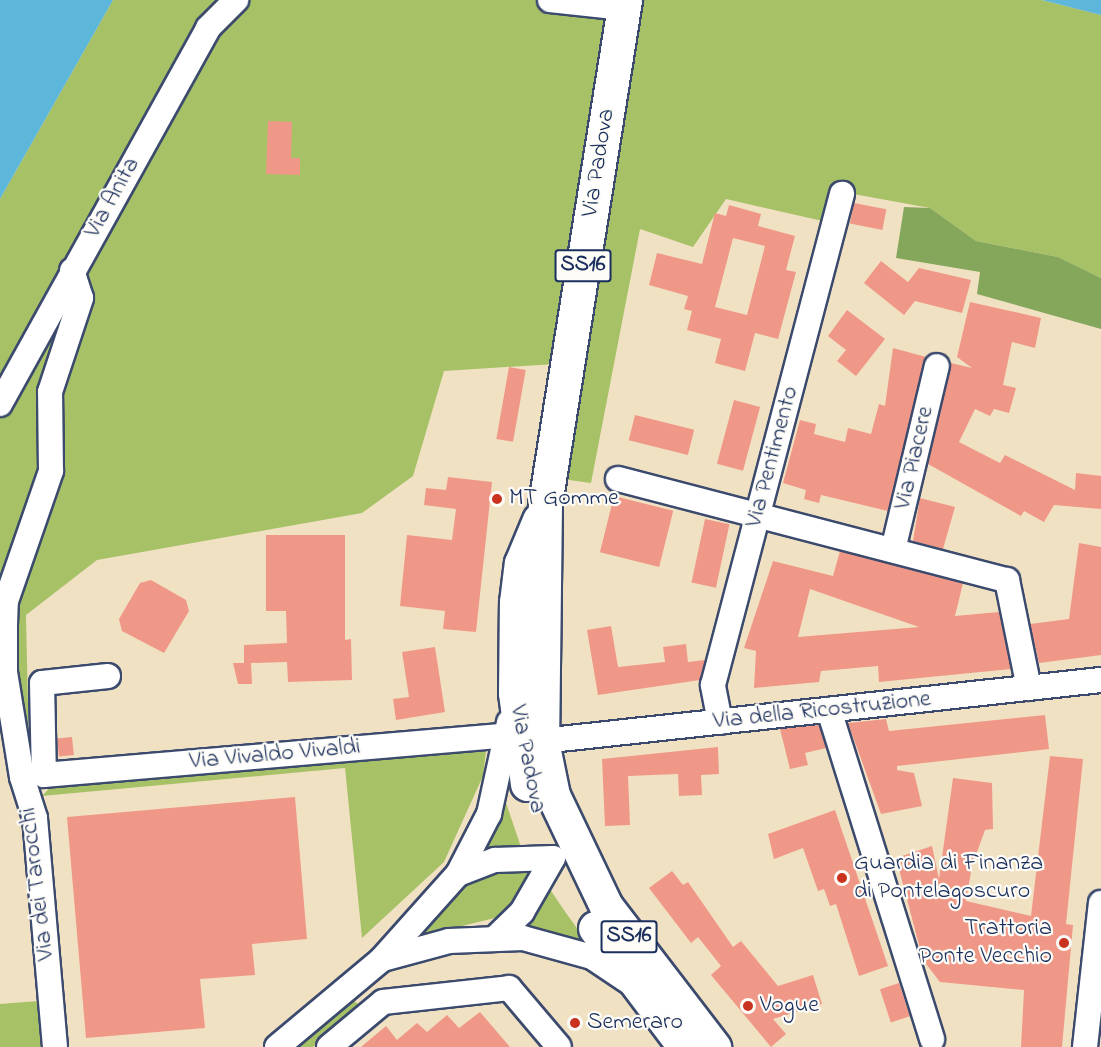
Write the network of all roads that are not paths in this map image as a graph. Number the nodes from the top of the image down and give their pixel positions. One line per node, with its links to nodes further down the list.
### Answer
1 (236, 0): 5 (street, Via Anita)
2 (550, 0): 3 (street)
3 (625, 4): 9 (main road, Via Padova / SS16)
4 (842, 194): 10 (street, Via Pentimento)
5 (72, 270): 7 (street, Via Anita); 18 (street, Via dei Tarocchi)
6 (937, 366): 11 (street, Via Piacere)
7 (0, 404)
8 (618, 479): 10 (street)
9 (545, 504): 17 (main road, Via Padova / SS16); 17 (main road, Via Padova / SS16)
10 (758, 515): 11 (street); 16 (street, Via Pentimento)
11 (893, 550): 14 (street)
12 (108, 676): 18 (street)
13 (1101, 680): 14 (street, Via della Ricostruzione)
14 (1029, 688): 15 (street, Via della Ricostruzione)
15 (829, 710): 16 (street, Via della Ricostruzione); 27 (street)
16 (720, 722): 17 (street, Via della Ricostruzione)
17 (522, 738): 18 (street, Via Vivaldo Vivaldi); 19 (main road, Via Padova); 20 (street)
18 (33, 776): 28 (street, Via dei Tarocchi)
19 (563, 853): 20 (street); 22 (street); 25 (main road, Via Padova); 33 (main road, Via Padova / SS16)
20 (458, 874): 23 (street)
21 (1101, 903): 34 (street)
22 (497, 936): 23 (street); 25 (street)
23 (381, 960): 24 (street)
24 (361, 976): 26 (street); 29 (street)
25 (639, 990): 32 (main road, Via Padova)
26 (383, 1002): 30 (street); 31 (street)
27 (932, 1039)
28 (55, 1047)
29 (277, 1047)
30 (329, 1047)
31 (559, 1047)
32 (685, 1047)
33 (714, 1047)
34 (1085, 1047)

